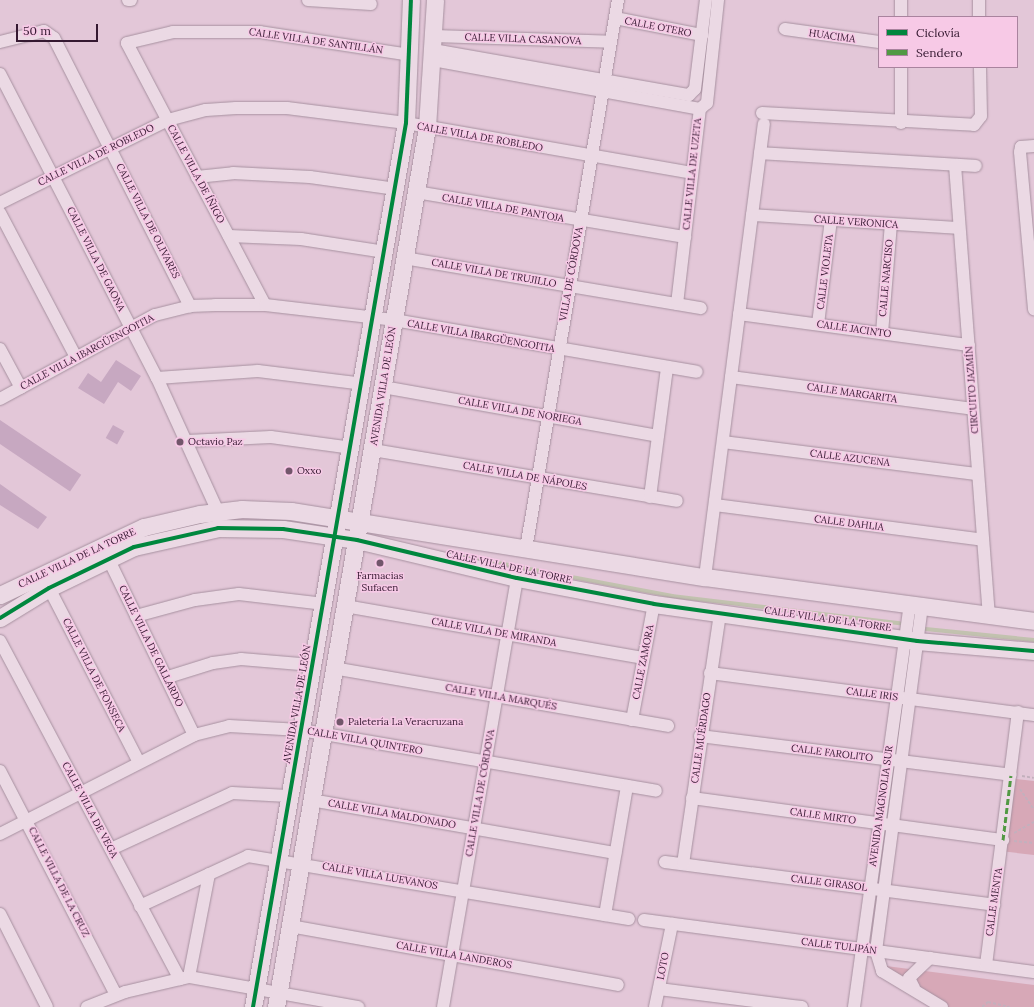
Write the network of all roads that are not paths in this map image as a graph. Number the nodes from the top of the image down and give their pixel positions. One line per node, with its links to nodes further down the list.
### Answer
1 (128, 0): 2 (street)
2 (131, 0)
3 (308, 0): 11 (street)
4 (411, 0): 22 (street, AVENIDA VILLA DE LEÓN)
5 (435, 0): 21 (street, AVENIDA VILLA DE LEÓN)
6 (618, 0): 14 (street, VILLA DE CÓRDOVA)
7 (706, 0): 16 (street)
8 (718, 0): 27 (street, CALLE VILLA DE UZETA)
9 (901, 0): 12 (street)
10 (979, 0): 13 (street)
11 (371, 4)
12 (901, 16)
13 (979, 16)
14 (615, 18): 16 (street, CALLE OTERO); 18 (street, VILLA DE CÓRDOVA)
15 (785, 29): 19 (street, HUACIMA)
16 (702, 35): 26 (street)
17 (0, 42): 32 (street, CALLE VILLA DE OLIVARES)
18 (611, 42): 21 (street, CALLE VILLA CASANOVA); 26 (street, VILLA DE CÓRDOVA)
19 (878, 42)
20 (127, 43): 22 (street, CALLE VILLA DE SANTILLÁN); 28 (street, CALLE VILLA DE ÍÑIGO)
21 (433, 49): 26 (street); 31 (street, AVENIDA VILLA DE LEÓN)
22 (410, 54): 29 (street, AVENIDA VILLA DE LEÓN)
23 (901, 68): 30 (street)
24 (980, 68): 30 (street)
25 (0, 74): 39 (street, CALLE VILLA DE GAONA)
26 (604, 87): 27 (street); 35 (street, VILLA DE CÓRDOVA)
27 (700, 109): 38 (street, CALLE VILLA DE UZETA)
28 (168, 120): 29 (street, CALLE VILLA DE ROBLEDO); 32 (street, CALLE VILLA DE ROBLEDO); 40 (street, CALLE VILLA DE ÍÑIGO)
29 (406, 123): 31 (street, CALLE VILLA DE ROBLEDO); 41 (street, AVENIDA VILLA DE LEÓN)
30 (902, 123): 34 (street)
31 (427, 127): 35 (street, CALLE VILLA DE ROBLEDO); 42 (street, AVENIDA VILLA DE LEÓN)
32 (110, 146): 39 (street, CALLE VILLA DE ROBLEDO); 58 (street, CALLE VILLA DE OLIVARES)
33 (1034, 146): 52 (street)
34 (760, 153): 36 (street); 45 (street)
35 (591, 156): 38 (street, CALLE VILLA DE ROBLEDO); 47 (street, VILLA DE CÓRDOVA)
36 (955, 165): 37 (street); 49 (street, CIRCUITO JAZMÍN)
37 (976, 166)
38 (692, 173): 51 (street, CALLE VILLA DE UZETA)
39 (54, 176): 43 (street, CALLE VILLA DE ROBLEDO); 65 (street, CALLE VILLA DE GAONA)
40 (197, 177): 41 (street); 50 (street, CALLE VILLA DE ÍÑIGO)
41 (396, 189): 53 (street, AVENIDA VILLA DE LEÓN)
42 (416, 192): 47 (street, CALLE VILLA DE PANTOJA); 54 (street, AVENIDA VILLA DE LEÓN)
43 (0, 203)
44 (0, 214): 70 (street)
45 (752, 215): 46 (street, CALLE VERONICA); 61 (street)
46 (831, 220): 48 (street, CALLE VERONICA); 64 (street, CALLE VIOLETA)
47 (580, 221): 51 (street, CALLE VILLA DE PANTOJA); 55 (street, VILLA DE CÓRDOVA)
48 (891, 224): 49 (street, CALLE VERONICA); 66 (street, CALLE NARCISO)
49 (959, 228): 67 (street, CIRCUITO JAZMÍN)
50 (229, 236): 53 (street); 57 (street, CALLE VILLA DE ÍÑIGO)
51 (685, 237): 56 (street, CALLE VILLA DE UZETA)
52 (1031, 243): 60 (street)
53 (385, 252): 62 (street, AVENIDA VILLA DE LEÓN)
54 (404, 258): 55 (street, CALLE VILLA DE TRUJILLO); 63 (street, AVENIDA VILLA DE LEÓN)
55 (568, 286): 56 (street, CALLE VILLA DE TRUJILLO); 69 (street, VILLA DE CÓRDOVA)
56 (677, 304): 59 (street, CALLE VILLA DE TRUJILLO)
57 (265, 305): 58 (street, CALLE VILLA IBARGÜENGOITIA); 62 (street, CALLE VILLA IBARGÜENGOITIA)
58 (190, 306): 65 (street, CALLE VILLA IBARGÜENGOITIA)
59 (702, 308)
60 (1034, 309)
61 (739, 314): 64 (street, CALLE JACINTO); 73 (street)
62 (375, 318): 63 (street, CALLE VILLA IBARGÜENGOITIA); 75 (street, AVENIDA VILLA DE LEÓN)
63 (394, 320): 69 (street, CALLE VILLA IBARGÜENGOITIA); 76 (street, AVENIDA VILLA DE LEÓN)
64 (818, 324): 66 (street, CALLE JACINTO)
65 (131, 327): 70 (street, CALLE VILLA IBARGÜENGOITIA); 74 (street, CALLE VILLA DE GAONA)
66 (882, 333): 67 (street, CALLE JACINTO)
67 (969, 345): 79 (street, CIRCUITO JAZMÍN)
68 (0, 349): 77 (street)
69 (557, 349): 71 (street, CALLE VILLA IBARGÜENGOITIA); 80 (street, VILLA DE CÓRDOVA)
70 (76, 357): 77 (street, CALLE VILLA IBARGÜENGOITIA)
71 (667, 367): 72 (street, CALLE VILLA IBARGÜENGOITIA); 81 (street)
72 (697, 372)
73 (731, 377): 79 (street, CALLE MARGARITA); 83 (street)
74 (157, 378): 75 (street); 82 (street, CALLE VILLA DE GAONA)
75 (364, 384): 84 (street, AVENIDA VILLA DE LEÓN)
76 (383, 387): 80 (street, CALLE VILLA DE NORIEGA); 85 (street, AVENIDA VILLA DE LEÓN)
77 (21, 388): 78 (street, CALLE VILLA IBARGÜENGOITIA)
78 (0, 399)
79 (973, 409): 86 (street, CIRCUITO JAZMÍN)
80 (546, 416): 81 (street, CALLE VILLA DE NORIEGA); 87 (street, VILLA DE CÓRDOVA)
81 (658, 436): 88 (street)
82 (187, 441): 84 (street); 91 (street, CALLE VILLA DE GAONA)
83 (723, 442): 86 (street, CALLE AZUCENA); 90 (street)
84 (352, 448): 92 (street, AVENIDA VILLA DE LEÓN)
85 (373, 450): 87 (street, CALLE VILLA DE NÁPOLES); 93 (street, AVENIDA VILLA DE LEÓN)
86 (978, 474): 96 (street, CIRCUITO JAZMÍN)
87 (536, 479): 88 (street, CALLE VILLA DE NÁPOLES); 97 (street, VILLA DE CÓRDOVA)
88 (650, 497): 89 (street, CALLE VILLA DE NÁPOLES)
89 (677, 501)
90 (715, 505): 96 (street, CALLE DAHLIA); 99 (street)
91 (218, 512): 92 (street, CALLE VILLA DE LA TORRE); 102 (street, CALLE VILLA DE LA TORRE)
92 (338, 518): 93 (street, CALLE VILLA DE LA TORRE); 94 (street, AVENIDA VILLA DE LEÓN)
93 (360, 522): 95 (street, AVENIDA VILLA DE LEÓN); 97 (street, CALLE VILLA DE LA TORRE)
94 (335, 538): 95 (street, CALLE VILLA DE LA TORRE); 98 (street, CALLE VILLA DE LA TORRE); 103 (street, AVENIDA VILLA DE LEÓN)
95 (357, 540): 100 (street, CALLE VILLA DE LA TORRE); 106 (street, AVENIDA VILLA DE LEÓN)
96 (983, 540): 108 (street, CIRCUITO JAZMÍN)
97 (526, 549): 99 (street, CALLE VILLA DE LA TORRE)
98 (108, 558): 101 (street, CALLE VILLA DE LA TORRE); 109 (street, CALLE VILLA DE GALLARDO)
99 (705, 577): 105 (street, CALLE VILLA DE LA TORRE)
100 (517, 578): 104 (street, CALLE VILLA DE LA TORRE); 112 (street, CALLE VILLA DE CÓRDOVA)
101 (49, 588): 110 (street, CALLE VILLA DE LA TORRE); 134 (street, CALLE VILLA DE FONSECA)
102 (0, 595)
103 (324, 604): 109 (street); 117 (street, AVENIDA VILLA DE LEÓN)
104 (654, 604): 107 (street, CALLE VILLA DE LA TORRE); 116 (street, CALLE ZAMORA)
105 (916, 605): 108 (street, CALLE VILLA DE LA TORRE); 113 (street, AVENIDA MAGNOLIA SUR)
106 (345, 606): 112 (street, CALLE VILLA DE MIRANDA); 118 (street, AVENIDA VILLA DE LEÓN)
107 (720, 612): 113 (street, CALLE VILLA DE LA TORRE); 119 (street, CALLE MUÉRDAGO)
108 (989, 615): 111 (street, CALLE VILLA DE LA TORRE)
109 (136, 616): 120 (street, CALLE VILLA DE GALLARDO)
110 (0, 618)
111 (1034, 621)
112 (507, 634): 116 (street, CALLE VILLA DE MIRANDA); 121 (street, CALLE VILLA DE CÓRDOVA)
113 (911, 639): 115 (street, CALLE VILLA DE LA TORRE); 122 (street, AVENIDA MAGNOLIA SUR); 123 (street, AVENIDA MAGNOLIA SUR)
114 (0, 641): 140 (street, CALLE VILLA DE VEGA)
115 (1034, 651)
116 (642, 658): 126 (street, CALLE ZAMORA)
117 (312, 666): 120 (street); 128 (street, AVENIDA VILLA DE LEÓN)
118 (334, 668): 121 (street, CALLE VILLA MARQUÉS); 130 (street, AVENIDA VILLA DE LEÓN)
119 (710, 672): 122 (street, CALLE IRIS); 131 (street, CALLE MUÉRDAGO)
120 (168, 677): 129 (street, CALLE VILLA DE GALLARDO)
121 (497, 696): 126 (street, CALLE VILLA MARQUÉS); 135 (street, CALLE VILLA DE CÓRDOVA)
122 (896, 697): 123 (street, CALLE IRIS); 132 (street, AVENIDA MAGNOLIA SUR)
123 (910, 698): 124 (street, CALLE IRIS); 133 (street, AVENIDA MAGNOLIA SUR)
124 (1018, 712): 125 (street, CALLE IRIS); 137 (street, CALLE MENTA)
125 (1034, 715)
126 (632, 720): 127 (street, CALLE VILLA MARQUÉS)
127 (668, 726)
128 (301, 730): 129 (street, CALLE VILLA QUINTERO); 130 (street, CALLE VILLA QUINTERO); 141 (street, AVENIDA VILLA DE LEÓN)
129 (194, 734): 134 (street, CALLE VILLA QUINTERO)
130 (322, 734): 135 (street, CALLE VILLA QUINTERO); 143 (street, AVENIDA VILLA DE LEÓN)
131 (700, 736): 132 (street, CALLE FAROLITO); 142 (street, CALLE MUÉRDAGO)
132 (888, 760): 133 (street, CALLE FAROLITO); 145 (street, AVENIDA MAGNOLIA SUR)
133 (901, 761): 137 (street, CALLE FAROLITO); 146 (street, AVENIDA MAGNOLIA SUR)
134 (139, 762): 140 (street, CALLE VILLA QUINTERO)
135 (485, 762): 138 (street, CALLE VILLA QUINTERO); 147 (street, CALLE VILLA DE CÓRDOVA)
136 (0, 771): 144 (street, CALLE VILLA DE LA CRUZ)
137 (1011, 775): 149 (street, CALLE MENTA)
138 (627, 786): 139 (street, CALLE VILLA QUINTERO); 151 (street)
139 (656, 791)
140 (82, 792): 144 (street, CALLE VILLA QUINTERO); 150 (street, CALLE VILLA DE VEGA)
141 (288, 796): 150 (street); 152 (street, AVENIDA VILLA DE LEÓN)
142 (692, 798): 145 (street, CALLE MIRTO); 155 (street, CALLE MUÉRDAGO)
143 (311, 800): 147 (street, CALLE VILLA MALDONADO); 154 (street, AVENIDA VILLA DE LEÓN)
144 (27, 820): 148 (street, CALLE VILLA QUINTERO); 179 (street, CALLE VILLA DE LA CRUZ)
145 (878, 824): 146 (street, CALLE MIRTO); 157 (street, AVENIDA MAGNOLIA SUR)
146 (893, 825): 149 (street, CALLE MIRTO); 158 (street, AVENIDA MAGNOLIA SUR)
147 (474, 828): 151 (street, CALLE VILLA MALDONADO); 159 (street, CALLE VILLA DE CÓRDOVA)
148 (0, 834)
149 (1003, 840): 160 (street, CALLE MENTA)
150 (111, 849): 161 (street, CALLE VILLA DE VEGA)
151 (615, 853): 163 (street)
152 (279, 860): 154 (street, CALLE VILLA LUEVANOS); 156 (street, CALLE VILLA LUEVANOS); 178 (street, AVENIDA VILLA DE LEÓN)
153 (665, 862): 155 (street, CALLE GIRASOL)
154 (302, 863): 159 (street, CALLE VILLA LUEVANOS); 167 (street, AVENIDA VILLA DE LEÓN)
155 (683, 864): 157 (street, CALLE GIRASOL)
156 (209, 874): 161 (street, CALLE VILLA LUEVANOS); 174 (street)
157 (869, 888): 158 (street, CALLE GIRASOL); 168 (street, AVENIDA MAGNOLIA SUR)
158 (884, 890): 160 (street, CALLE GIRASOL); 169 (street, AVENIDA MAGNOLIA SUR)
159 (463, 891): 163 (street, CALLE VILLA LUEVANOS); 170 (street, CALLE VILLA DE CÓRDOVA)
160 (994, 905): 172 (street, CALLE MENTA)
161 (140, 906): 174 (street, CALLE VILLA DE VEGA)
162 (0, 914): 181 (street)
163 (606, 915): 164 (street, CALLE VILLA LUEVANOS)
164 (629, 919)
165 (644, 920): 166 (street, CALLE TULIPÁN)
166 (672, 924): 168 (street, CALLE TULIPÁN); 177 (street, LOTO)
167 (290, 926): 170 (street, CALLE VILLA LANDEROS); 180 (street, AVENIDA VILLA DE LEÓN)
168 (860, 949): 169 (street, CALLE TULIPÁN); 188 (street, AVENIDA MAGNOLIA SUR)
169 (876, 951): 171 (street, CALLE TULIPÁN); 176 (street)
170 (452, 955): 175 (street, CALLE VILLA LANDEROS); 185 (street, CALLE VILLA DE CÓRDOVA)
171 (930, 958): 172 (street, CALLE TULIPÁN); 176 (street)
172 (986, 965): 173 (street, CALLE TULIPÁN)
173 (1034, 972)
174 (185, 978): 178 (street); 179 (street)
175 (618, 985)
176 (914, 988): 189 (street)
177 (659, 989): 186 (street, LOTO); 187 (street)
178 (256, 990): 180 (street); 183 (street, AVENIDA VILLA DE LEÓN)
179 (116, 995): 182 (street)
180 (277, 1000): 184 (street)
181 (47, 1007)
182 (87, 1007)
183 (253, 1007)
184 (358, 1007)
185 (444, 1007)
186 (655, 1007)
187 (802, 1007)
188 (854, 1007)
189 (942, 1007)

